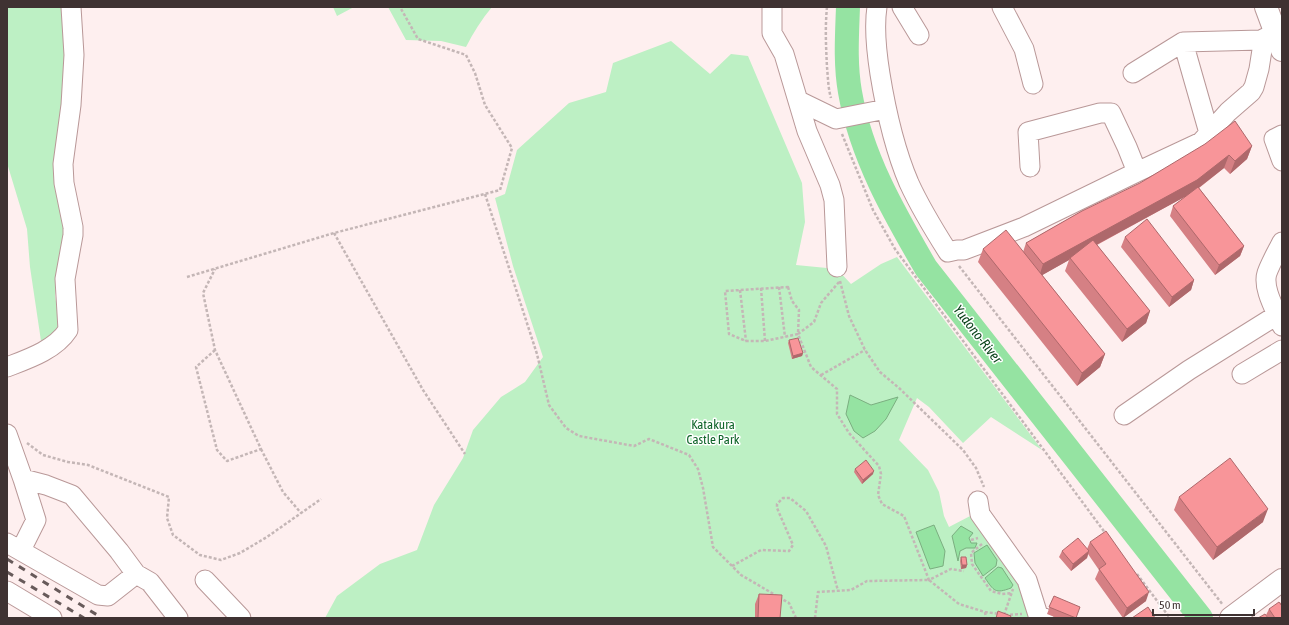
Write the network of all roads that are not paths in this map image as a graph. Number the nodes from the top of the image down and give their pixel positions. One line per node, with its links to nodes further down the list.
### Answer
1 (71, 7): 23 (street)
2 (772, 7): 12 (street)
3 (877, 7): 13 (street)
4 (902, 7): 7 (street)
5 (1002, 7): 11 (street)
6 (1266, 7): 8 (main road)
7 (919, 35)
8 (1273, 41): 9 (street); 14 (street)
9 (1183, 42): 10 (street); 14 (street)
10 (1133, 73)
11 (1033, 84)
12 (799, 101): 13 (street); 20 (street)
13 (884, 109): 18 (street)
14 (1209, 133): 18 (street)
15 (1282, 136): 16 (street)
16 (1282, 161)
17 (1030, 167): 18 (street)
18 (1137, 172)
19 (1282, 242): 21 (street)
20 (838, 267)
21 (1280, 321): 25 (street)
22 (1282, 350): 24 (street)
23 (7, 368)
24 (1242, 374)
25 (1124, 415)
26 (7, 434): 27 (street)
27 (23, 479): 29 (street); 30 (street)
28 (978, 501): 34 (street)
29 (14, 546): 30 (street)
30 (136, 574): 36 (street)
31 (205, 580): 37 (street)
32 (1282, 580): 38 (main road)
33 (7, 591): 35 (street)
34 (1041, 616)
35 (52, 618)
36 (178, 618)
37 (241, 618)
38 (1231, 618)

